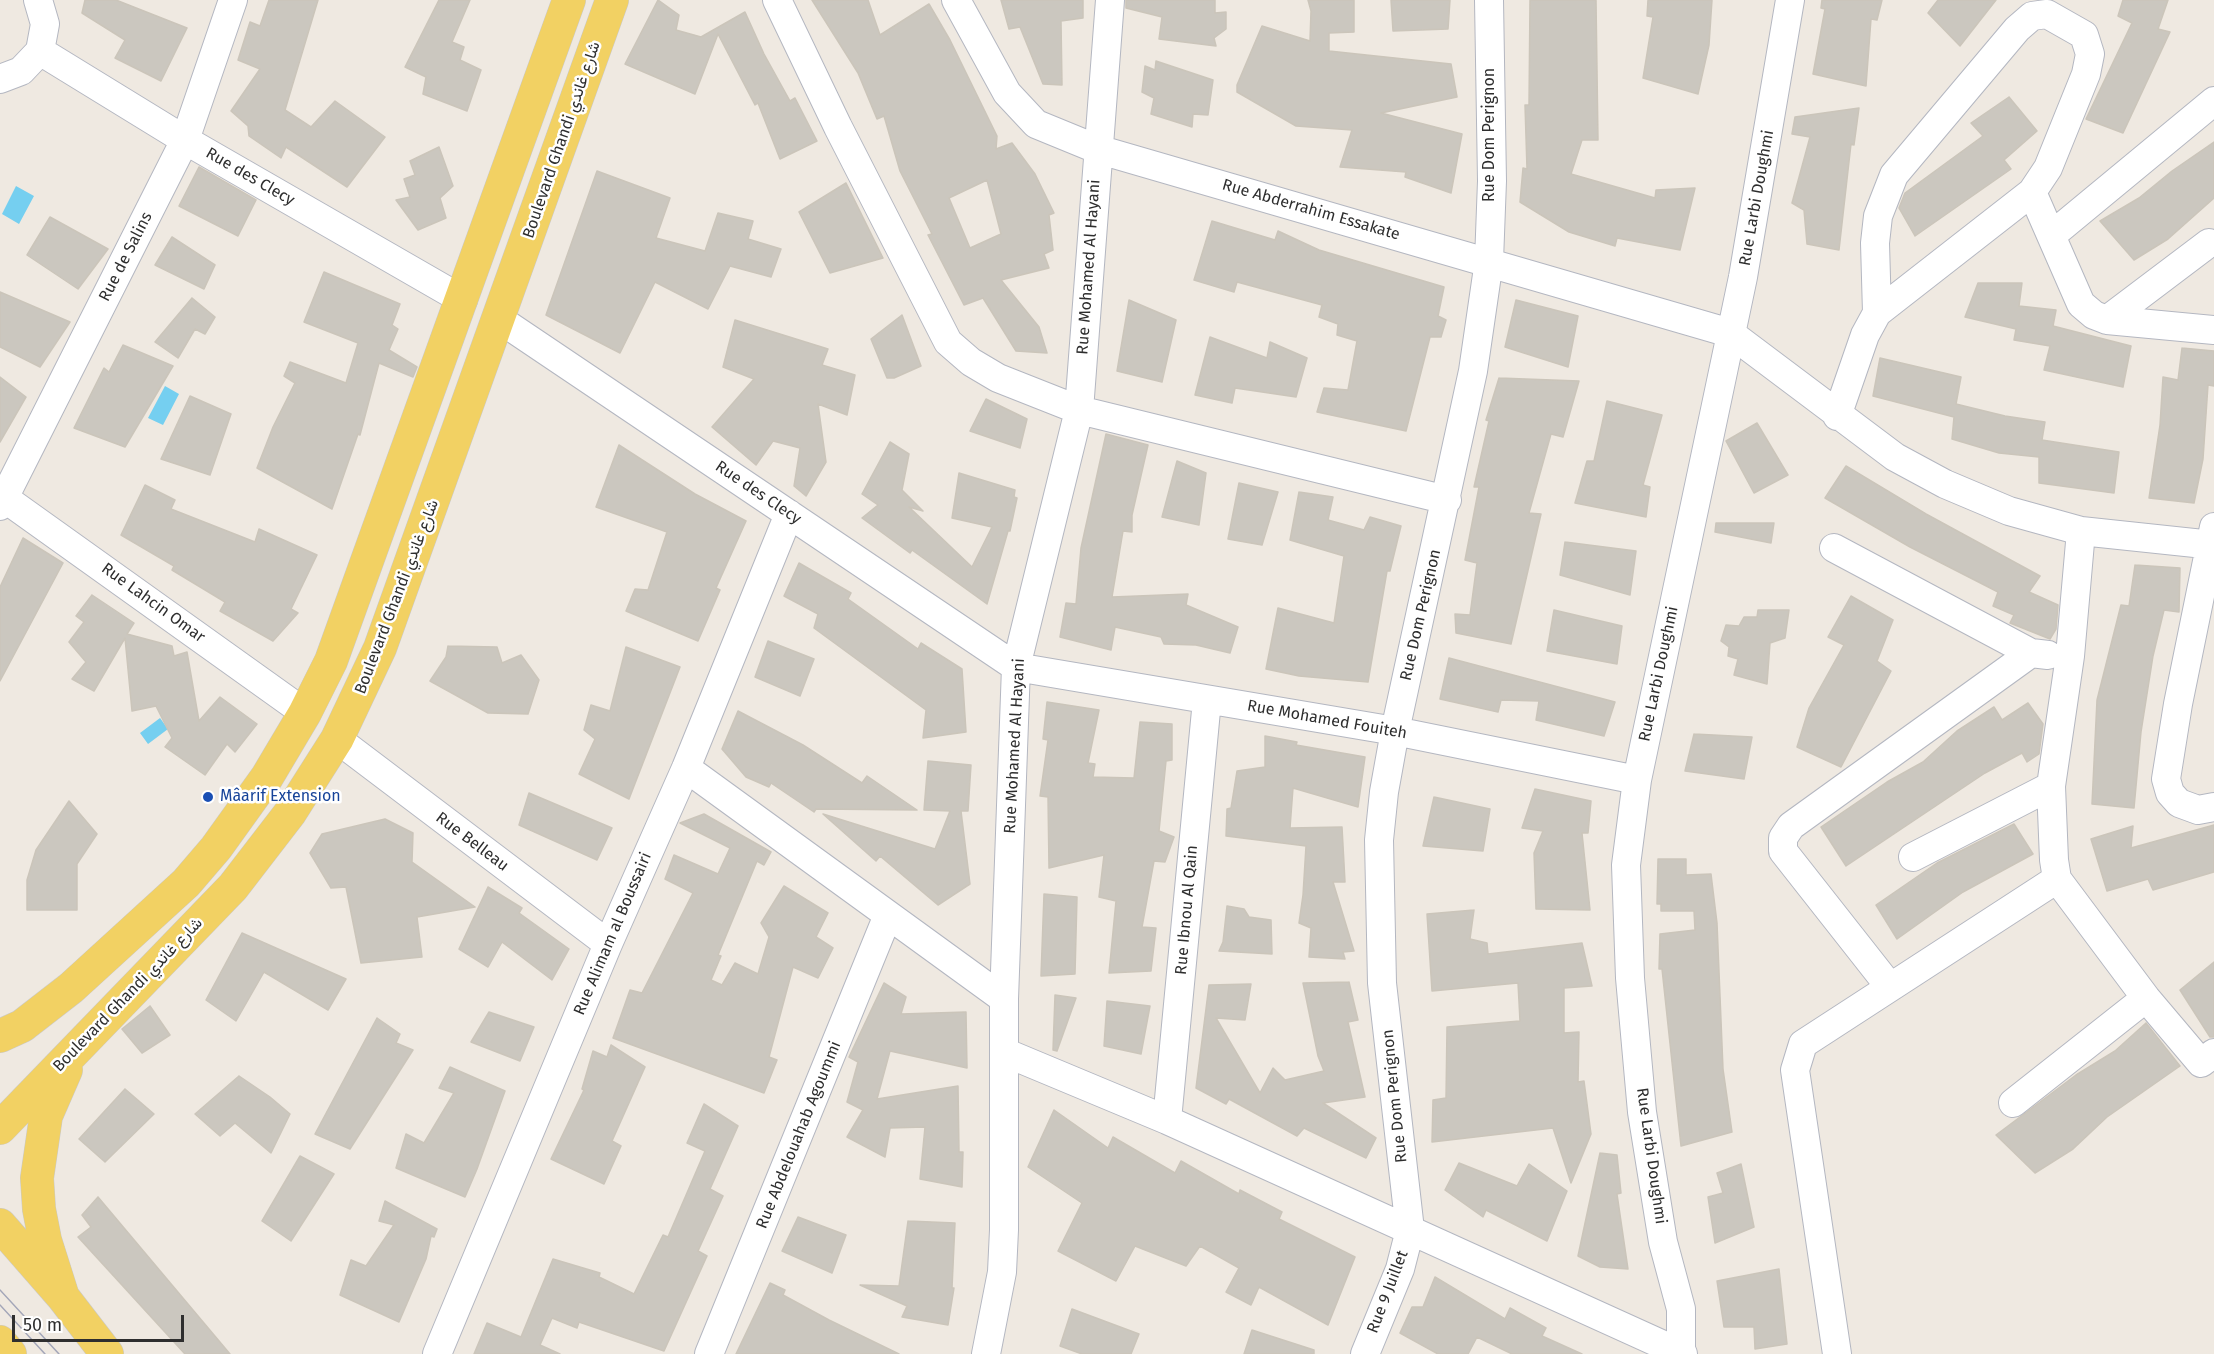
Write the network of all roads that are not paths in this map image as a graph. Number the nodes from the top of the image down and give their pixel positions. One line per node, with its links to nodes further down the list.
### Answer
1 (38, 0): 10 (street)
2 (233, 0): 13 (street, Rue de Salins)
3 (569, 0): 19 (main road)
4 (612, 0): 21 (main road, Boulevard Ghandi شارع غاندي)
5 (777, 0): 25 (street)
6 (956, 0): 14 (street, Rue Abderrahim Essakate)
7 (1110, 0): 14 (street, Rue Mohamed Al Hayani)
8 (1489, 0): 18 (street, Rue Dom Perignon)
9 (1790, 0): 24 (street, Rue Larbi Doughmi)
10 (40, 51): 11 (street); 13 (street, Rue des Clecy)
11 (0, 79)
12 (2214, 101): 16 (street)
13 (185, 140): 19 (street, Rue des Clecy); 27 (street, Rue de Salins)
14 (1097, 149): 18 (street, Rue Abderrahim Essakate); 25 (street, Rue Mohamed Al Hayani)
15 (2032, 192): 16 (street); 20 (street); 20 (street)
16 (2052, 235): 22 (street)
17 (2209, 243): 22 (street)
18 (1488, 261): 24 (street, Rue Abderrahim Essakate); 28 (street, Rue Dom Perignon)
19 (463, 300): 37 (main road)
20 (1877, 313): 26 (street)
21 (499, 318): 29 (street, Rue des Clecy); 39 (main road, Boulevard Ghandi شارع غاندي)
22 (2107, 320): 23 (street)
23 (2214, 330)
24 (1730, 333): 26 (street); 41 (street, Rue Larbi Doughmi)
25 (1078, 410): 28 (street); 35 (street, Rue Mohamed Al Hayani)
26 (1837, 416): 30 (street)
27 (1, 499): 37 (street, Rue Lahcin Omar)
28 (1447, 500): 38 (street, Rue Dom Perignon)
29 (789, 514): 35 (street, Rue des Clecy); 40 (street, Rue Alimam al Boussairi)
30 (2081, 531): 31 (street); 34 (street)
31 (2213, 538): 43 (street)
32 (1834, 548): 33 (street)
33 (2031, 654): 34 (street); 48 (street)
34 (2070, 656): 42 (street)
35 (1016, 667): 36 (street, Rue Mohamed Fouiteh); 50 (street, Rue Mohamed Al Hayani)
36 (1207, 700): 38 (street, Rue Mohamed Fouiteh); 56 (street, Rue Ibnou Al Qain)
37 (305, 712): 51 (main road)
38 (1395, 731): 41 (street, Rue Mohamed Fouiteh); 59 (street, Rue Dom Perignon)
39 (337, 740): 47 (street, Rue Belleau); 52 (main road, Boulevard Ghandi شارع غاندي)
40 (686, 768): 46 (street); 47 (street, Rue Alimam al Boussairi)
41 (1637, 780): 68 (street, Rue Larbi Doughmi)
42 (2051, 786): 44 (street); 45 (street)
43 (2214, 807)
44 (1913, 857)
45 (2057, 879): 48 (street); 49 (street)
46 (888, 915): 50 (street); 65 (street, Rue Abdelouahab Agoummi)
47 (608, 944): 64 (street, Rue Alimam al Boussairi)
48 (1890, 987): 69 (street)
49 (2146, 998): 54 (street); 55 (street)
50 (1004, 999): 53 (street, Rue Mohamed Al Hayani)
51 (6, 1034)
52 (80, 1045): 57 (main road, Boulevard Ghandi شارع غاندي); 60 (main road)
53 (1004, 1052): 56 (street); 66 (street, Rue Mohamed Al Hayani)
54 (2214, 1053)
55 (2013, 1103)
56 (1167, 1120): 59 (street)
57 (0, 1128)
58 (0, 1225): 60 (main road)
59 (1410, 1230): 67 (street, Rue 9 Juillet); 68 (street)
60 (63, 1297): 63 (main road)
61 (0, 1342): 62 (main road)
62 (10, 1354)
63 (106, 1354)
64 (437, 1354)
65 (709, 1354)
66 (986, 1354)
67 (1365, 1354)
68 (1682, 1354)
69 (1838, 1354)

